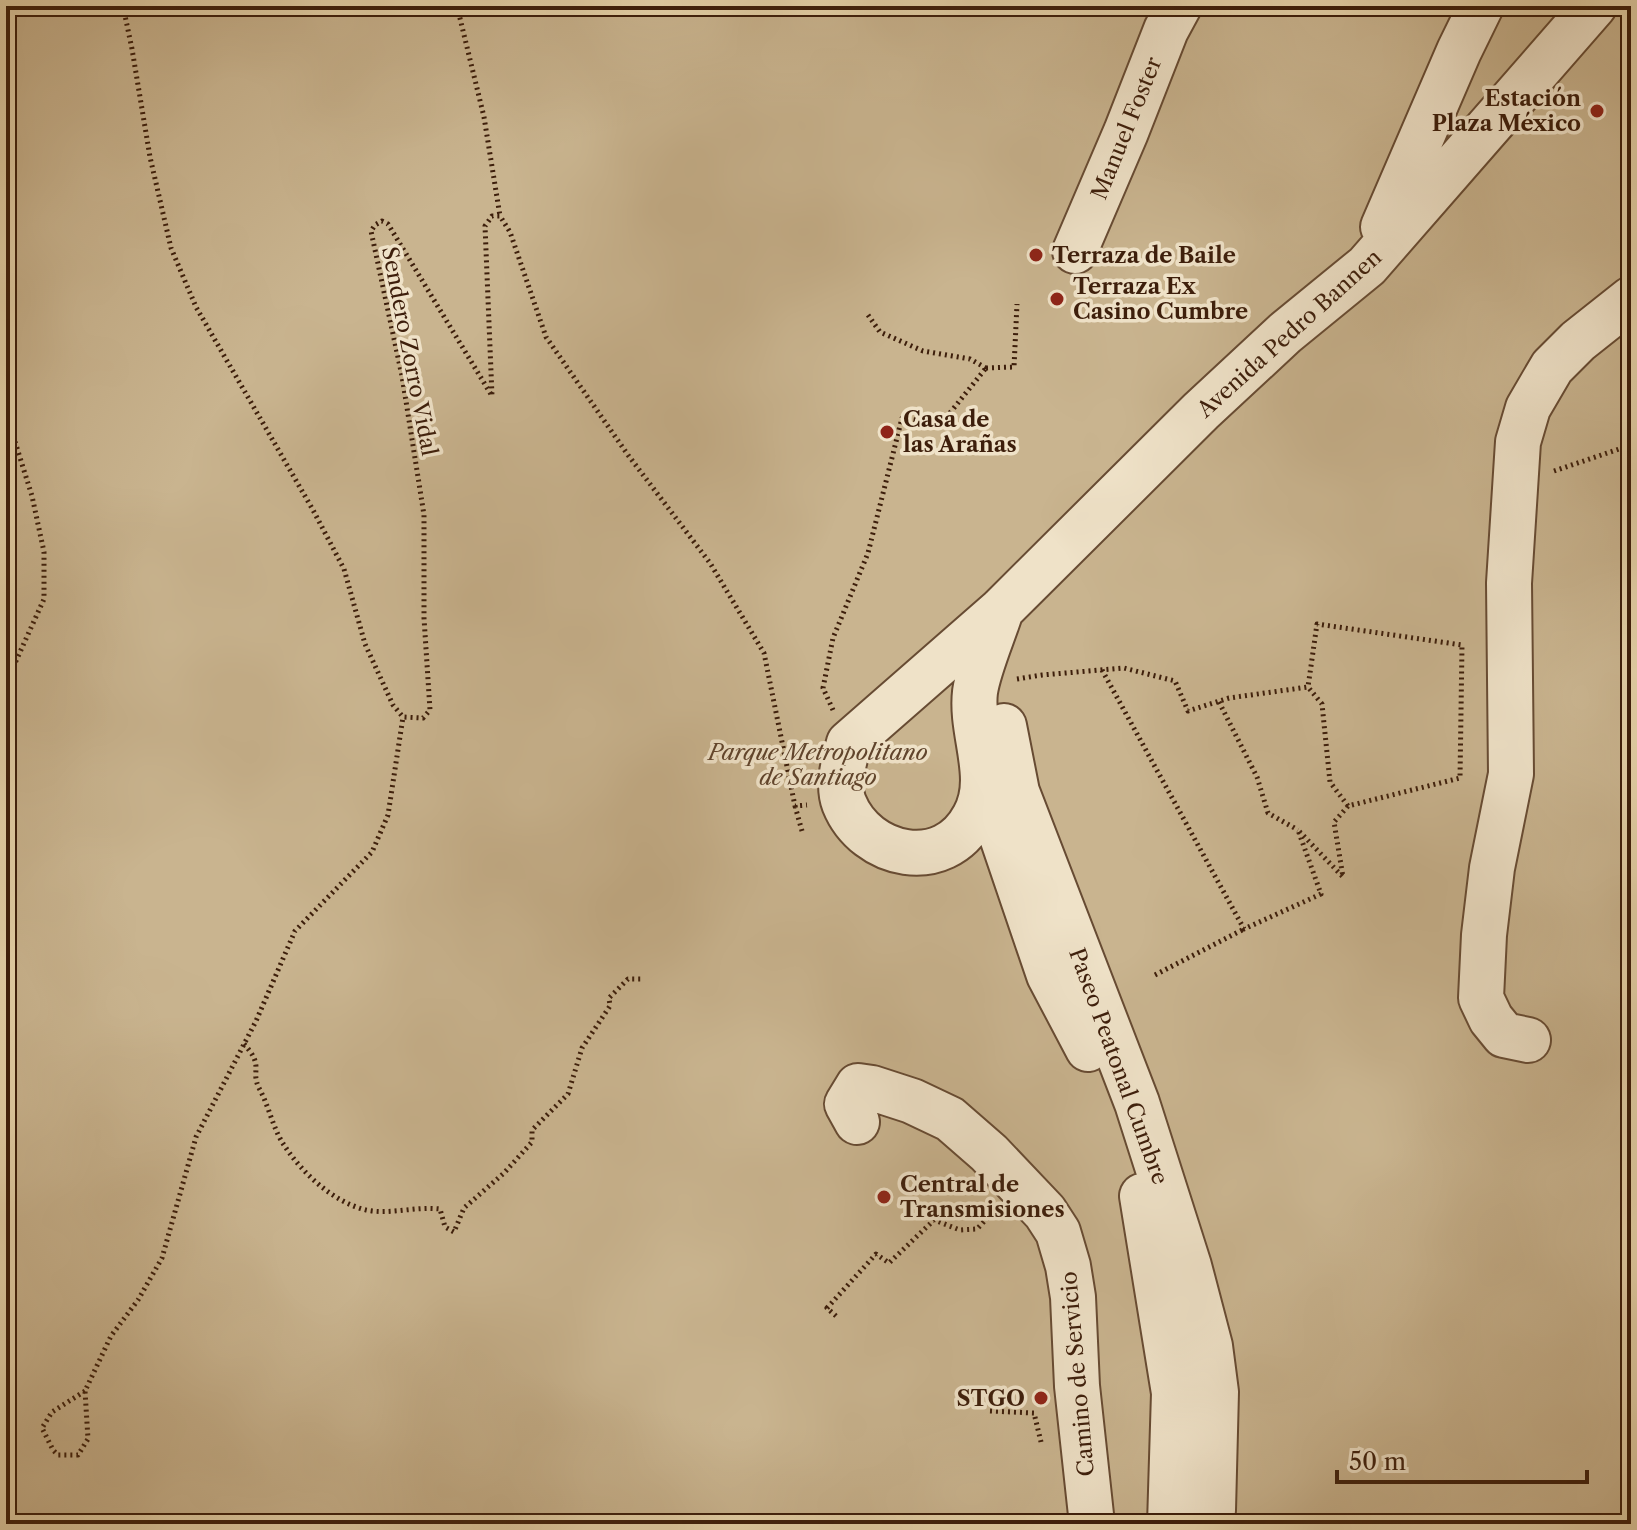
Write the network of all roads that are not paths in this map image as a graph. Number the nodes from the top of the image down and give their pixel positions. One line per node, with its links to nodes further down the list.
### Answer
1 (1179, 6): 4 (street, Manuel Foster)
2 (1481, 6): 5 (street)
3 (1594, 6): 5 (street, Avenida Pedro Bannen)
4 (1075, 251)
5 (1367, 266): 7 (street, Avenida Pedro Bannen)
6 (1631, 299): 11 (street)
7 (1011, 613): 8 (street, Avenida Pedro Bannen); 9 (street, Avenida Pedro Bannen); 15 (street, Paseo Peatonal Cumbre)
8 (904, 696): 9 (street); 10 (street, Avenida Pedro Bannen)
9 (976, 728): 10 (street, Avenida Pedro Bannen)
10 (985, 787): 14 (street, Avenida Pedro Bannen)
11 (1528, 1040)
12 (857, 1122): 13 (street, Camino de Servicio)
13 (1092, 1524)
14 (1170, 1524)
15 (1210, 1524)

